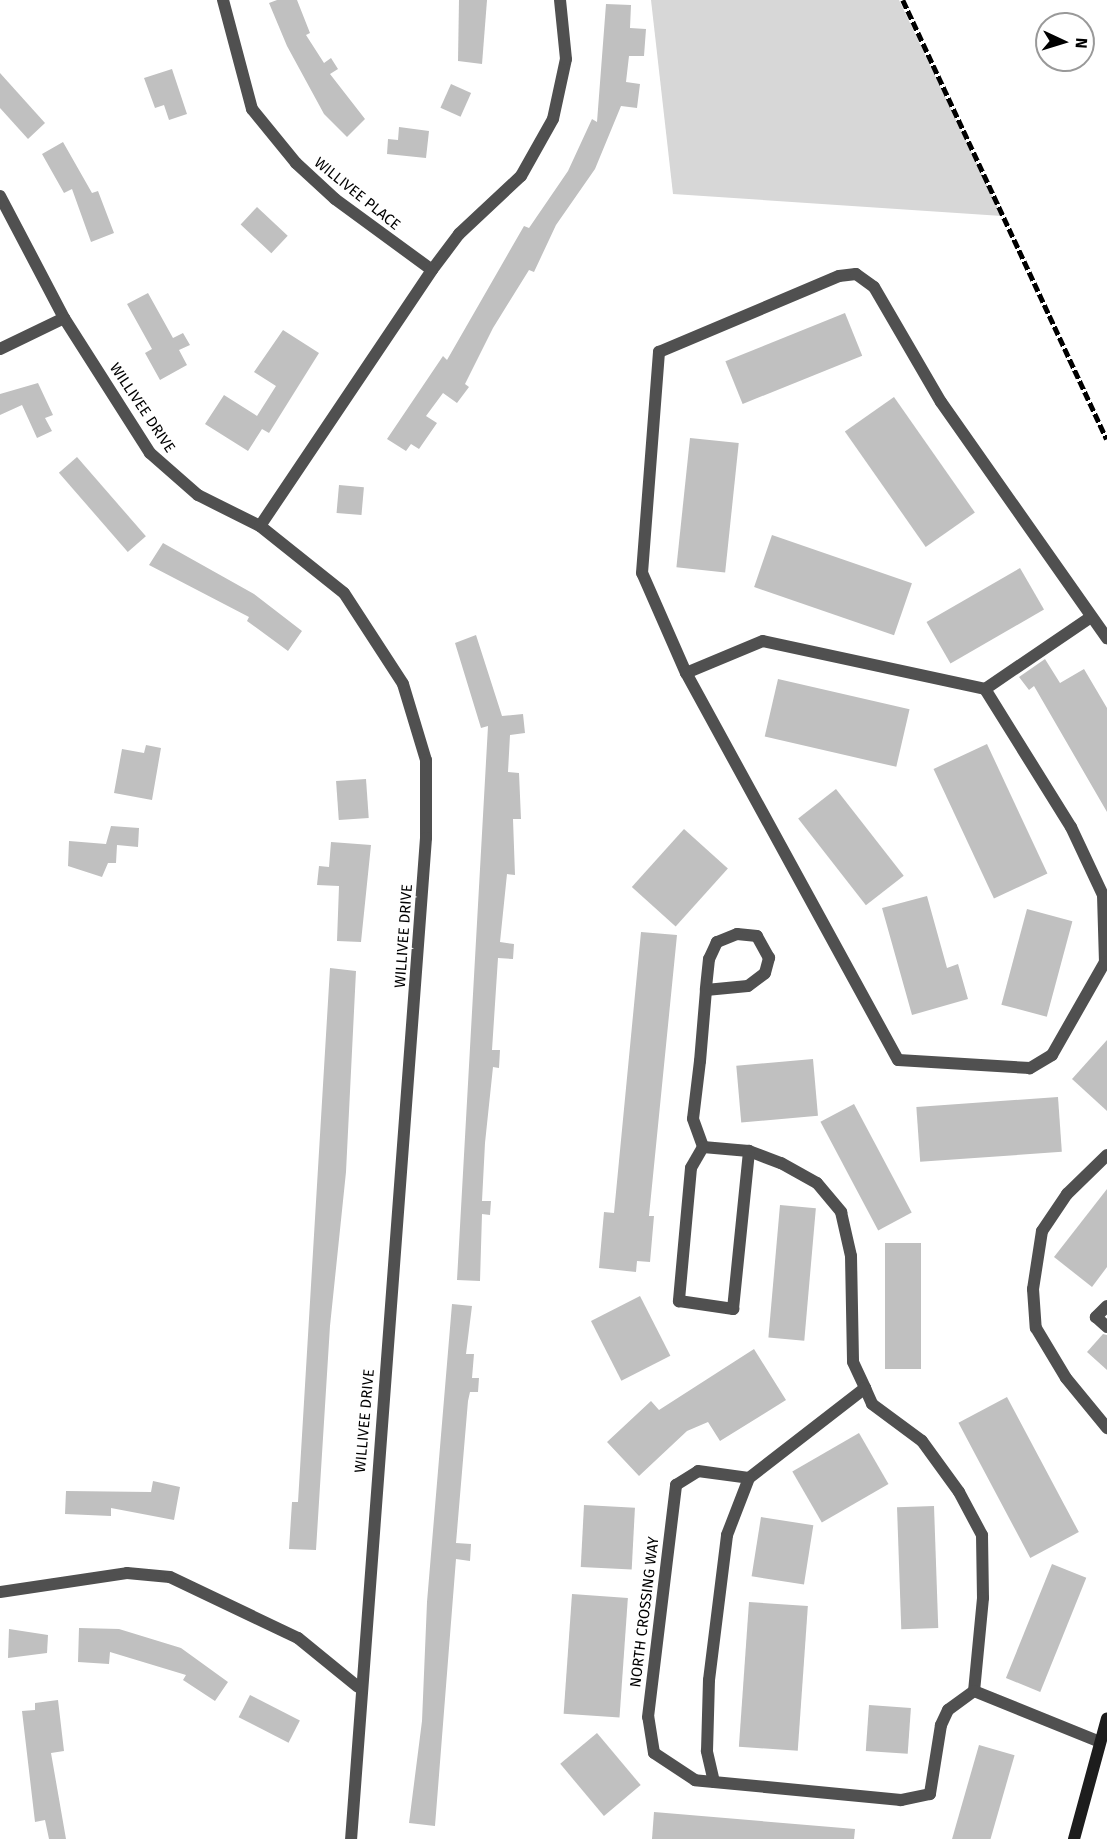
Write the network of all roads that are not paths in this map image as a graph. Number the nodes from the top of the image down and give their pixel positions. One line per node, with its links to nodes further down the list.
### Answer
1 (223, 0): 4 (street, WILLIVEE PLACE)
2 (560, 0): 4 (street)
3 (0, 196): 5 (street, WILLIVEE DRIVE)
4 (432, 270): 7 (street)
5 (64, 318): 6 (street); 7 (street, WILLIVEE DRIVE)
6 (0, 349)
7 (260, 526): 22 (street, WILLIVEE DRIVE)
8 (1091, 617): 9 (street); 10 (street); 11 (street)
9 (1107, 638)
10 (686, 673): 11 (street); 11 (street)
11 (985, 689)
12 (705, 990): 12 (street); 13 (street)
13 (704, 1147): 14 (street); 14 (street)
14 (749, 1151): 18 (street)
15 (1107, 1155): 19 (street)
16 (1107, 1306): 17 (street)
17 (1107, 1327)
18 (865, 1388): 20 (street); 23 (street)
19 (1107, 1428)
20 (749, 1478): 26 (street); 26 (street, NORTH CROSSING WAY)
21 (0, 1592): 22 (street)
22 (358, 1687): 27 (street, WILLIVEE DRIVE)
23 (974, 1691): 25 (street); 26 (street, NORTH CROSSING WAY)
24 (1107, 1718): 25 (main road)
25 (1098, 1741): 28 (main road)
26 (714, 1782)
27 (351, 1839)
28 (1074, 1839)

